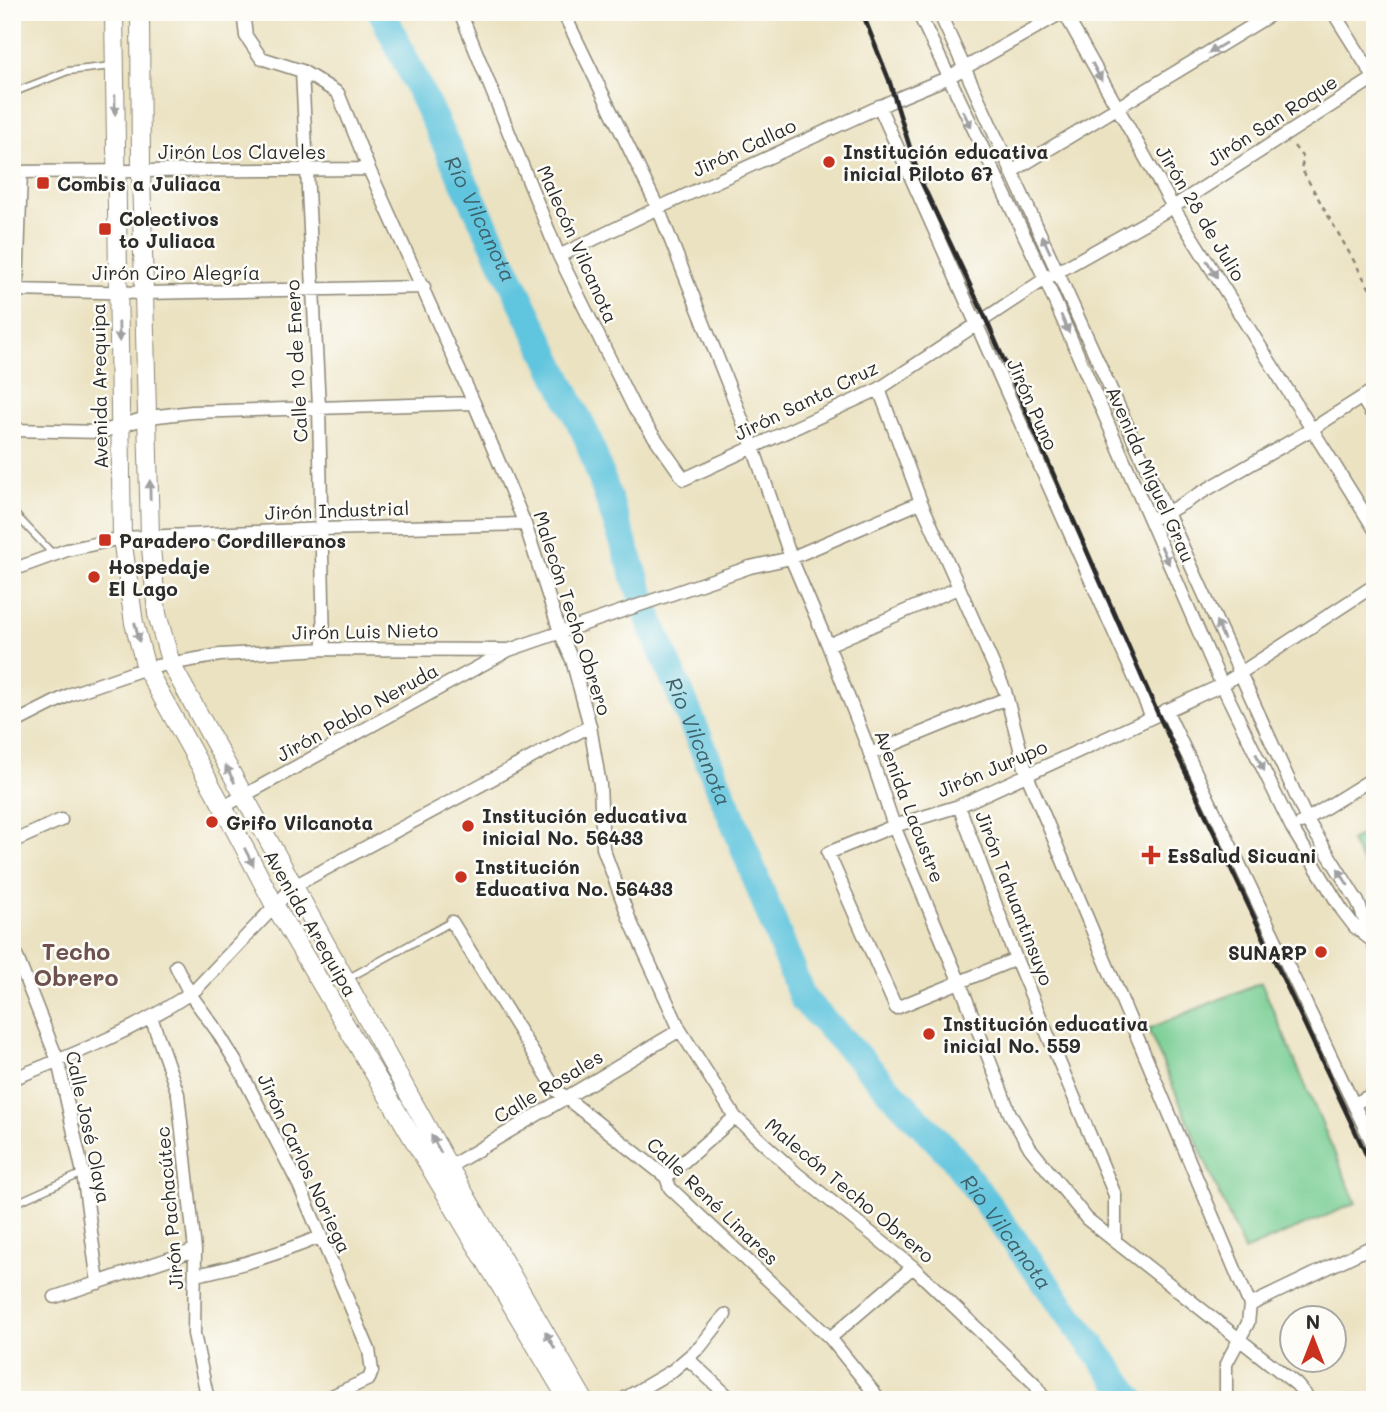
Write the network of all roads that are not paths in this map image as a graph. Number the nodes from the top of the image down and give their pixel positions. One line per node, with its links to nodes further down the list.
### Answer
1 (114, 12): 11 (street, Avenida Arequipa)
2 (140, 12): 22 (street, Avenida Arequipa)
3 (243, 12): 13 (street, Malecón Techo Obrero)
4 (460, 12): 27 (street, Malecón Vilcanota)
5 (563, 12): 26 (street, Avenida Lacustre)
6 (918, 12): 14 (street, Avenida Miguel Grau)
7 (939, 12): 12 (street, Avenida Miguel Grau)
8 (1064, 12): 12 (street, Jirón Callao); 18 (street, Jirón 28 de Julio, one-way to 18)
9 (1275, 12): 18 (street, one-way to 18)
10 (1333, 12): 15 (street)
11 (114, 65): 16 (lane); 21 (street, Avenida Arequipa, one-way to 21)
12 (965, 69): 14 (street, Jirón Callao); 24 (street, Avenida Miguel Grau)
13 (302, 71): 19 (street, Malecón Techo Obrero); 20 (street, Calle 10 de Enero)
14 (947, 78): 17 (street, Jirón Callao); 29 (street, Avenida Miguel Grau, one-way to 29)
15 (1374, 78): 25 (street, Jirón San Roque)
16 (12, 93)
17 (880, 106): 26 (street, Jirón Callao); 35 (street, Jirón Puno)
18 (1116, 109): 24 (street); 25 (street, Jirón 28 de Julio)
19 (369, 169): 20 (street, Jirón Los Claveles); 30 (street, Malecón Techo Obrero)
20 (307, 170): 22 (street, Jirón Los Claveles); 32 (street, Calle 10 de Enero)
21 (116, 171): 22 (street, Jirón Los Claveles); 23 (street, Jirón Los Claveles); 33 (street, Avenida Arequipa)
22 (141, 171): 34 (street, Avenida Arequipa)
23 (16, 172): 31 (street)
24 (1012, 172): 28 (street, Avenida Miguel Grau, one-way to 24)
25 (1173, 207): 28 (street, Jirón San Roque); 44 (street, Jirón 28 de Julio, one-way to 44)
26 (658, 208): 27 (street, Jirón Callao); 46 (street, Avenida Lacustre)
27 (559, 256): 47 (street, Malecón Vilcanota)
28 (1059, 272): 29 (street, Jirón San Roque); 50 (street, Avenida Miguel Grau)
29 (1045, 279): 35 (street, Jirón Santa Cruz); 51 (street, Avenida Miguel Grau, one-way to 51)
30 (424, 287): 32 (street, Jirón Ciro Alegría); 39 (street, Malecón Techo Obrero)
31 (15, 290): 33 (street, Jirón Ciro Alegría)
32 (312, 290): 34 (street, Jirón Ciro Alegría); 40 (street, Calle 10 de Enero)
33 (118, 292): 34 (street, Jirón Ciro Alegría); 43 (street, Avenida Arequipa, one-way to 43)
34 (145, 293): 41 (street, Avenida Arequipa)
35 (976, 323): 36 (street, Jirón Santa Cruz); 72 (street, Jirón Puno)
36 (879, 389): 46 (street, Jirón Santa Cruz); 48 (street)
37 (1375, 389): 38 (street)
38 (1362, 398): 42 (street); 44 (street)
39 (474, 403): 40 (street); 52 (street, Malecón Techo Obrero)
40 (319, 407): 41 (street); 53 (street, Calle 10 de Enero)
41 (149, 418): 43 (street); 55 (street, Avenida Arequipa, one-way to 41)
42 (1375, 419)
43 (121, 426): 45 (street); 56 (street, Avenida Arequipa)
44 (1312, 429): 50 (street); 54 (street, Jirón 28 de Julio)
45 (12, 430)
46 (753, 447): 47 (street, Jirón Santa Cruz); 58 (street, Avenida Lacustre)
47 (684, 479)
48 (921, 502): 58 (street, Jirón Luis Nieto); 61 (street)
49 (12, 511): 57 (lane)
50 (1168, 512): 51 (street); 68 (street, Avenida Miguel Grau, one-way to 50)
51 (1150, 520): 69 (street, Avenida Miguel Grau, one-way to 69)
52 (525, 524): 53 (street, Jirón Industrial); 62 (street, Malecón Techo Obrero)
53 (322, 529): 55 (street, Jirón Industrial); 64 (street, Calle 10 de Enero)
54 (1375, 530)
55 (150, 536): 56 (street, Jirón Industrial); 66 (street, Avenida Arequipa)
56 (122, 538): 57 (street, Jirón Industrial); 67 (street, Avenida Arequipa, one-way to 67)
57 (53, 554): 59 (street, Jirón Industrial)
58 (791, 558): 62 (street, Jirón Luis Nieto); 63 (street, Avenida Lacustre)
59 (12, 570)
60 (1375, 585): 68 (street, Jirón Jurupo)
61 (958, 588): 63 (street); 70 (street)
62 (560, 632): 65 (street, Jirón Luis Nieto); 74 (street, Malecón Techo Obrero)
63 (828, 645): 75 (street, Avenida Lacustre)
64 (324, 649): 65 (street, Jirón Luis Nieto); 66 (street, Jirón Luis Nieto)
65 (509, 650): 78 (street, Jirón Pablo Neruda)
66 (171, 664): 67 (street, Jirón Luis Nieto); 78 (street, Avenida Arequipa, one-way to 66)
67 (146, 668): 73 (street, Jirón Luis Nieto); 80 (street, Avenida Arequipa)
68 (1240, 673): 69 (street, Jirón Jurupo); 82 (street, Avenida Miguel Grau)
69 (1222, 685): 71 (street, Jirón Jurupo); 84 (street, Avenida Miguel Grau, one-way to 84)
70 (1007, 698): 75 (street); 76 (street)
71 (1166, 710): 72 (street, Jirón Jurupo); 102 (street)
72 (1152, 717): 76 (street, Jirón Jurupo)
73 (12, 724)
74 (590, 726): 86 (street); 97 (street, Malecón Techo Obrero)
75 (870, 754): 83 (street, Avenida Lacustre)
76 (1027, 775): 79 (street, Jirón Jurupo); 117 (street)
77 (1375, 777): 82 (street)
78 (243, 797): 80 (street, Jirón Pablo Neruda); 86 (street, Avenida Arequipa)
79 (959, 806): 83 (street, Jirón Jurupo); 91 (street, Jirón Tahuantinsuyo)
80 (223, 807): 87 (street, Avenida Arequipa, one-way to 87)
81 (61, 820): 85 (street)
82 (1307, 820): 84 (street); 89 (street, Avenida Miguel Grau, one-way to 82)
83 (894, 826): 94 (street, Avenida Lacustre); 94 (street, Jirón Jurupo)
84 (1292, 828): 89 (street, Avenida Miguel Grau)
85 (12, 842)
86 (294, 886): 87 (street); 93 (street, Avenida Arequipa)
87 (275, 906): 95 (street); 105 (street, Avenida Arequipa)
88 (452, 922): 93 (lane, Calle René Linares); 101 (street, Calle René Linares)
89 (1372, 944)
90 (12, 945): 98 (street, Calle José Olaya)
91 (1016, 959): 94 (street); 110 (street, Jirón Tahuantinsuyo)
92 (176, 967): 95 (street, Jirón Carlos Noriega)
93 (346, 980): 105 (street, Avenida Arequipa, one-way to 93)
94 (960, 983): 110 (street, Avenida Lacustre)
95 (190, 994): 96 (street); 109 (street, Jirón Carlos Noriega)
96 (151, 1017): 98 (street); 112 (street, Jirón Pachacútec)
97 (680, 1030): 101 (street, Calle Rosales); 103 (street, Malecón Techo Obrero)
98 (58, 1060): 99 (street); 106 (street, Calle José Olaya)
99 (12, 1079)
100 (1375, 1093): 102 (street)
101 (565, 1098): 105 (street, Calle Rosales); 107 (street, Calle René Linares)
102 (1354, 1104): 104 (street)
103 (735, 1117): 107 (street); 113 (street, Malecón Techo Obrero)
104 (1375, 1149)
105 (442, 1172): 124 (street, Avenida Arequipa); 125 (street, Avenida Arequipa, one-way to 105)
106 (83, 1173): 108 (lane); 115 (street, Calle José Olaya)
107 (666, 1177): 119 (street, Calle René Linares)
108 (18, 1202)
109 (320, 1237): 114 (street); 123 (street, Jirón Carlos Noriega)
110 (1115, 1240): 120 (street, Avenida Lacustre)
111 (1375, 1245): 117 (street)
112 (195, 1250): 114 (street, Jirón Pachacútec); 115 (street)
113 (913, 1267): 119 (street); 129 (street, Malecón Techo Obrero)
114 (195, 1275): 122 (street, Jirón Pachacútec)
115 (97, 1283): 116 (street)
116 (55, 1297)
117 (1250, 1305): 120 (street)
118 (725, 1315): 121 (street)
119 (830, 1338): 128 (street, Calle René Linares)
120 (1239, 1341): 130 (street); 131 (street, Avenida Lacustre)
121 (687, 1358): 126 (street); 127 (street)
122 (208, 1400)
123 (323, 1400)
124 (568, 1400)
125 (584, 1400)
126 (622, 1400)
127 (732, 1400)
128 (880, 1400)
129 (1045, 1400)
130 (1228, 1400)
131 (1310, 1400)

